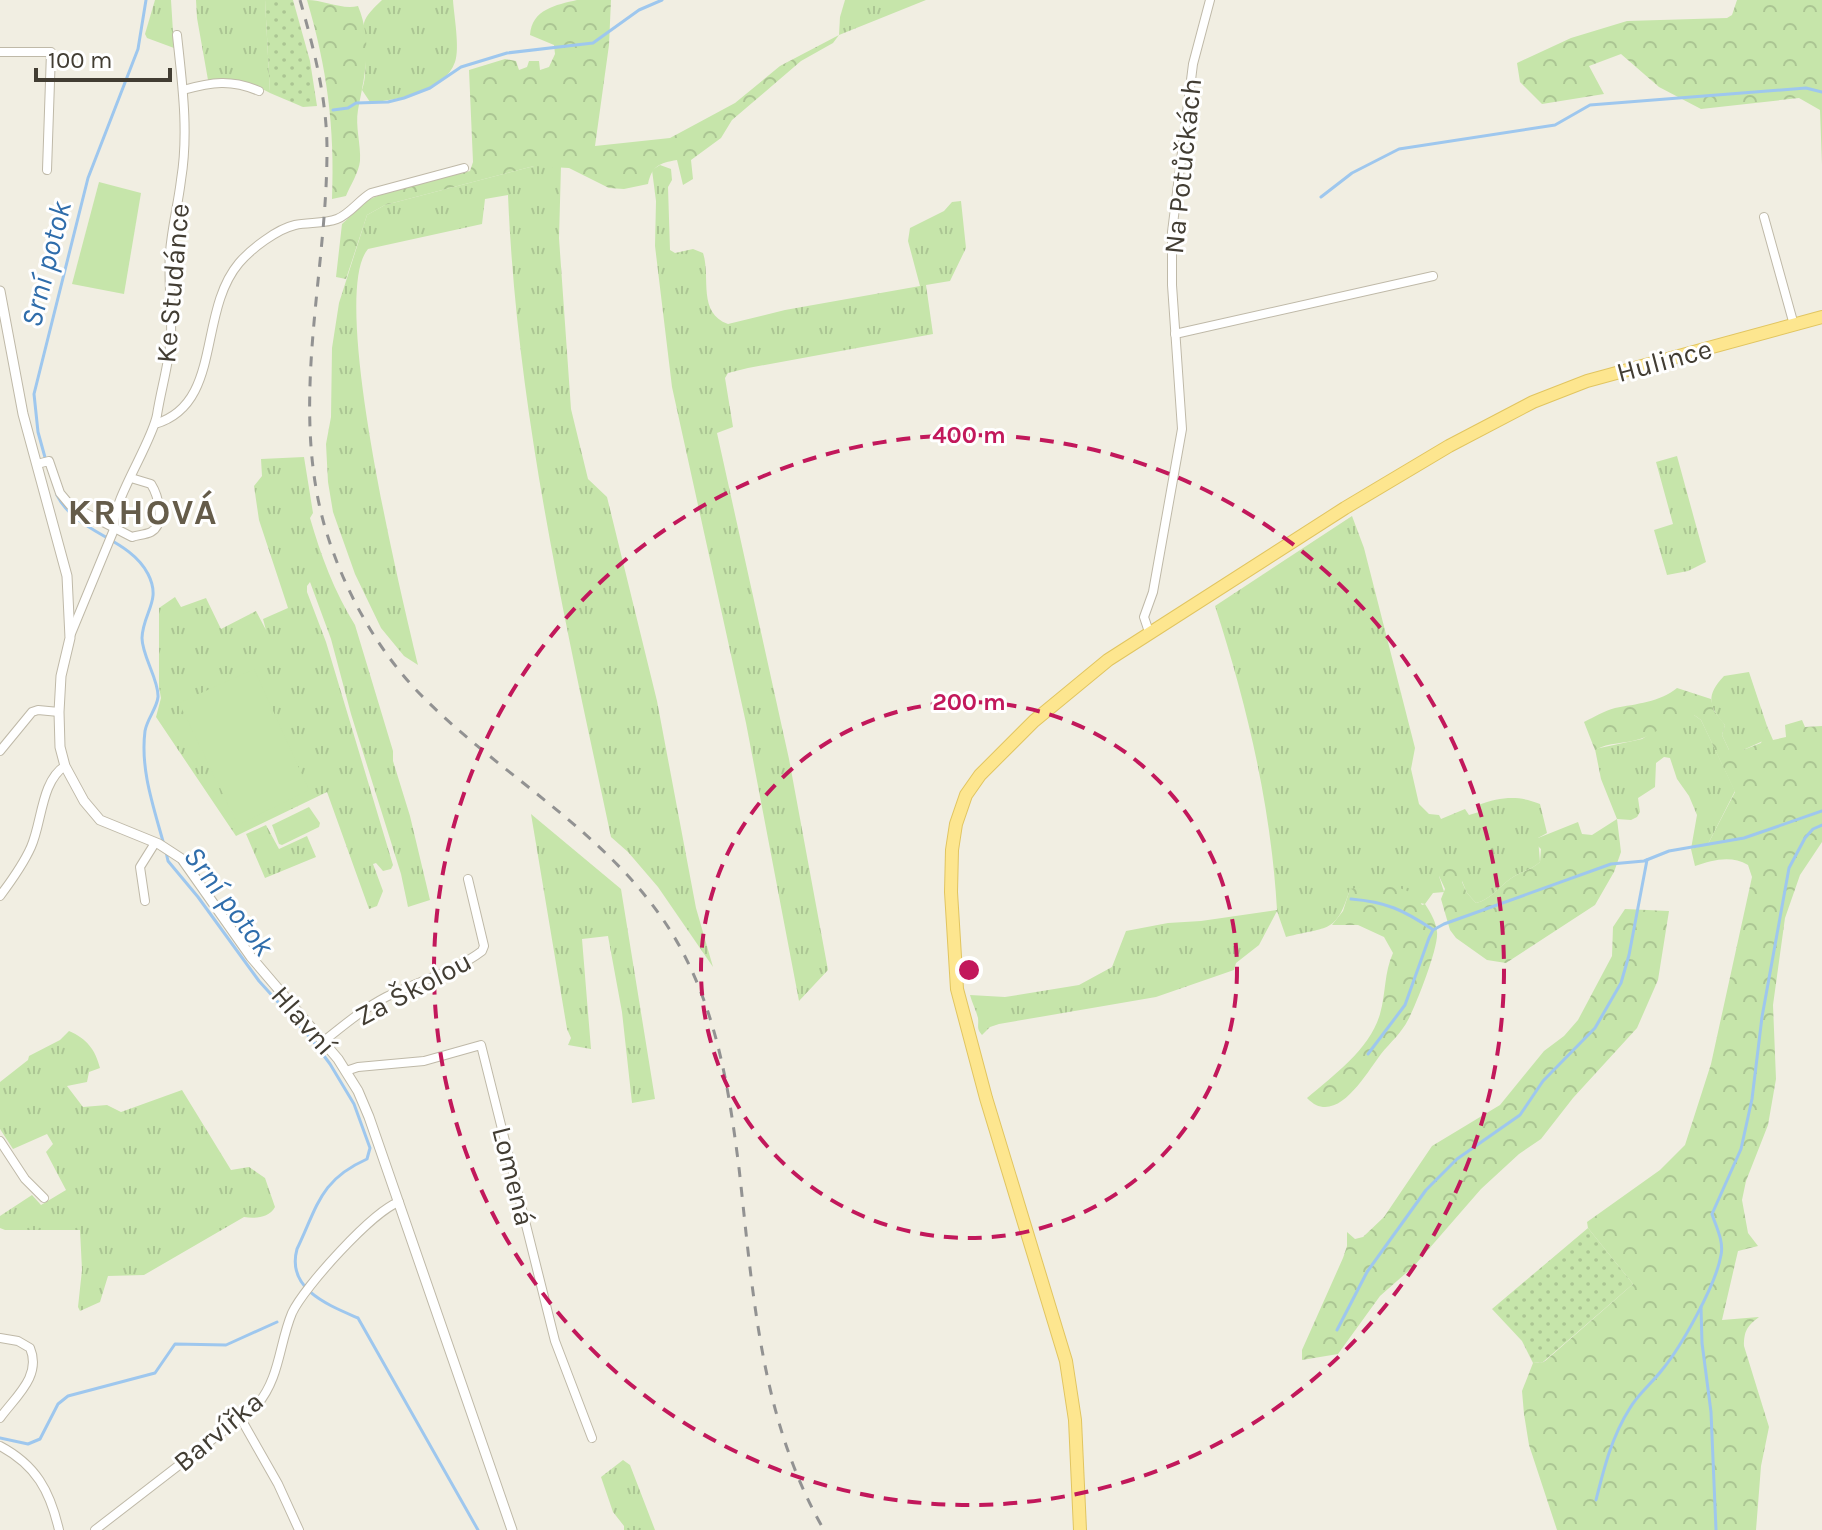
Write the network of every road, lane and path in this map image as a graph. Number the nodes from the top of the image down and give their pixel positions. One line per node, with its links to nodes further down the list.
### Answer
1 (1210, 0): 13 (street, Na Potůčkách)
2 (177, 35): 4 (street, Ke Studánce)
3 (0, 52): 7 (street)
4 (183, 90): 5 (street); 14 (street, Ke Studánce)
5 (259, 91)
6 (464, 168): 14 (street)
7 (47, 170)
8 (1764, 217): 12 (street)
9 (1433, 276): 13 (street)
10 (0, 291): 15 (street, Hlavní)
11 (1822, 317): 12 (main road, Hulince)
12 (1794, 325): 18 (main road, Hulince)
13 (1175, 334): 18 (street, Na Potůčkách)
14 (155, 424): 16 (street, Ke Studánce)
15 (43, 462): 17 (street); 19 (street, Hlavní)
16 (131, 478): 17 (street); 17 (street)
17 (113, 531): 19 (street)
18 (1149, 632): 41 (main road, Hulince)
19 (70, 638): 20 (street, Hlavní)
20 (59, 712): 21 (street); 22 (street, Hlavní)
21 (0, 751)
22 (65, 766): 23 (street, Hlavní); 25 (street)
23 (157, 843): 26 (street); 27 (street, Hlavní)
24 (468, 879): 27 (street, Za Školou)
25 (0, 896)
26 (145, 901)
27 (324, 1041): 28 (street, Hlavní)
28 (346, 1071): 31 (street, Hlavní); 35 (street, Lomená)
29 (0, 1141): 30 (street)
30 (44, 1198)
31 (399, 1202): 34 (street, Barvířka); 40 (street, Hlavní)
32 (0, 1338): 33 (street)
33 (0, 1418)
34 (241, 1419): 37 (street, Barvířka); 39 (street)
35 (592, 1438)
36 (0, 1446): 38 (street)
37 (101, 1528)
38 (59, 1530)
39 (299, 1530)
40 (512, 1530)
41 (1080, 1530)

